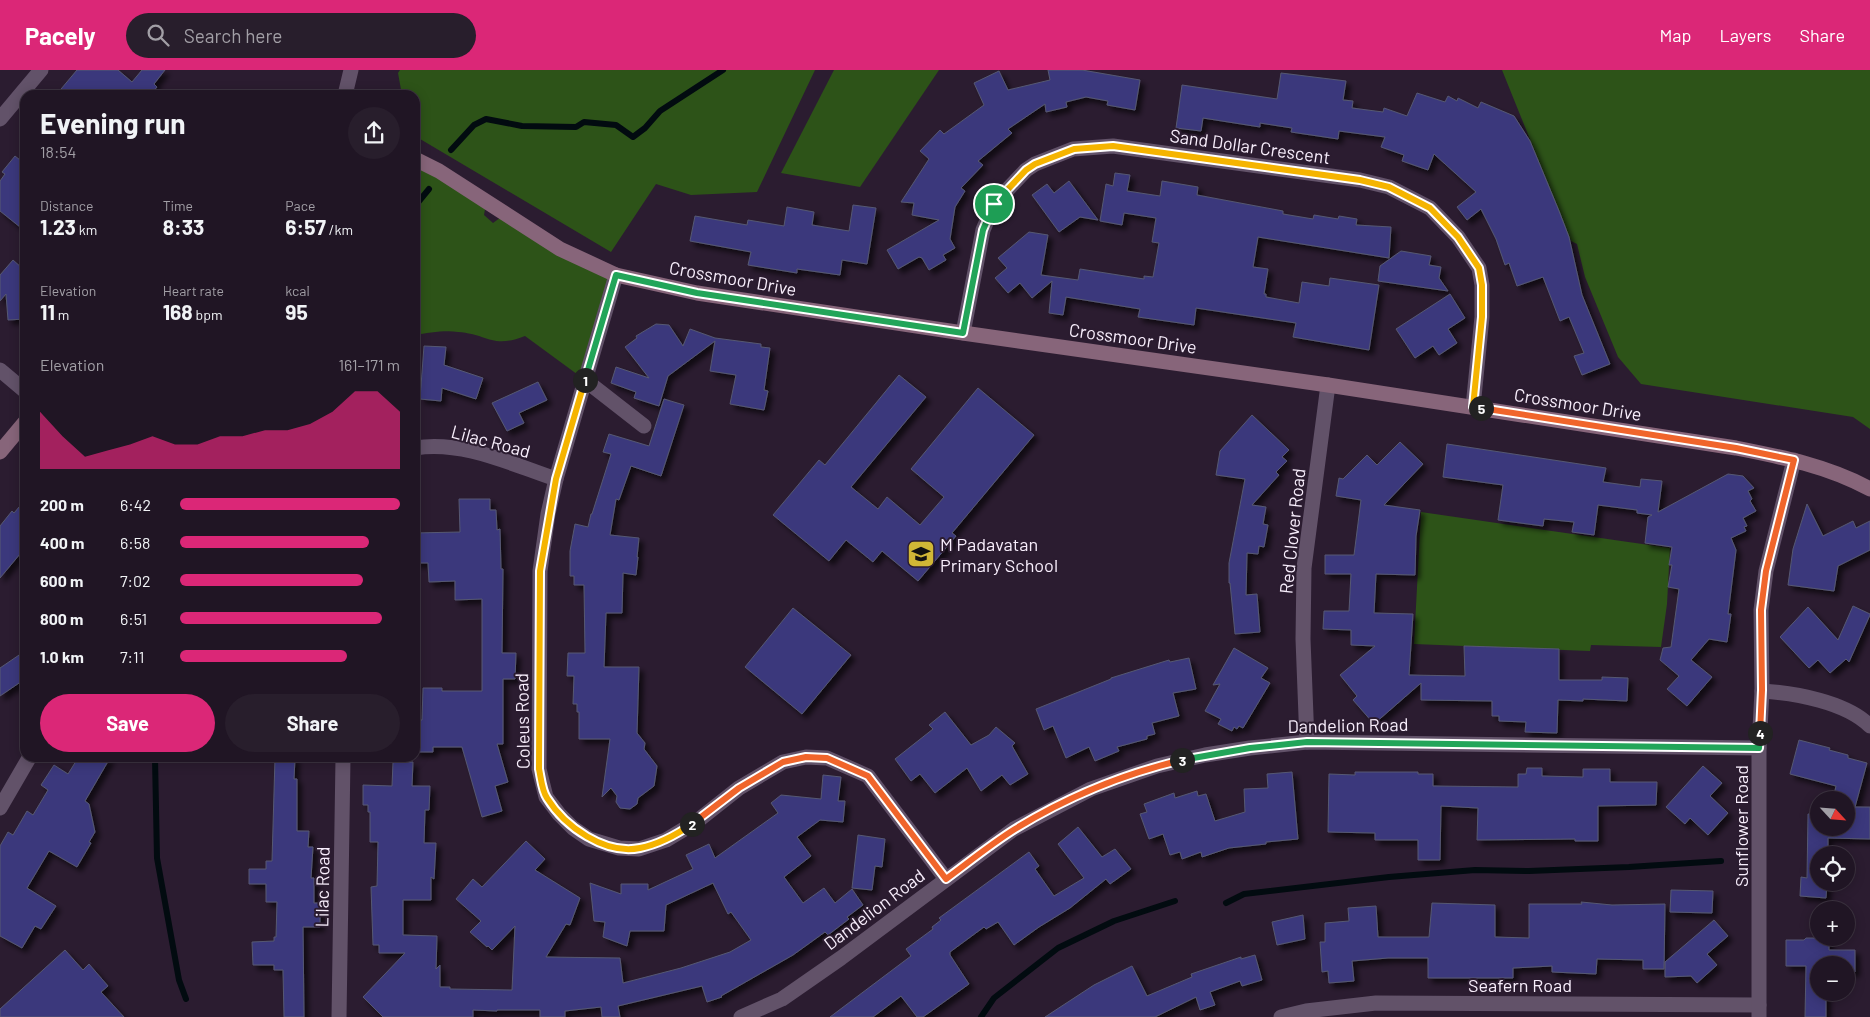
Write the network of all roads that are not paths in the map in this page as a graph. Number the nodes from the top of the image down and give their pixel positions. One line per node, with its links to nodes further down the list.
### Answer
1 (41, 70): 3 (street)
2 (351, 70): 4 (street)
3 (24, 90)
4 (346, 90)
5 (20, 95): 6 (street)
6 (0, 119)
7 (420, 162): 8 (street, Crossmoor Drive)
8 (616, 275): 9 (street, Crossmoor Drive); 11 (street, Coleus Road)
9 (963, 333): 12 (street, Crossmoor Drive); 14 (street, Sand Dollar Crescent)
10 (0, 370): 13 (street)
11 (585, 380): 15 (street); 20 (street, Coleus Road)
12 (1328, 385): 14 (street, Crossmoor Drive); 24 (street, Red Clover Road)
13 (20, 387)
14 (1473, 407): 19 (street, Crossmoor Drive)
15 (644, 426)
16 (20, 428): 18 (street)
17 (420, 447): 20 (street, Lilac Road)
18 (0, 452)
19 (1794, 460): 21 (street, Crossmoor Drive); 22 (street, Sunflower Road)
20 (556, 479): 29 (street, Coleus Road)
21 (1870, 489)
22 (1762, 690): 23 (street); 25 (street, Sunflower Road)
23 (1870, 726)
24 (1307, 742): 25 (street, Dandelion Road); 29 (street, Dandelion Road)
25 (1759, 748): 30 (street, Sunflower Road)
26 (27, 762): 28 (street)
27 (343, 762): 31 (street, Lilac Road)
28 (0, 808)
29 (946, 879): 32 (street, Dandelion Road)
30 (1759, 1011): 33 (street, Seafern Road)
31 (339, 1017)
32 (741, 1017)
33 (1281, 1017)

